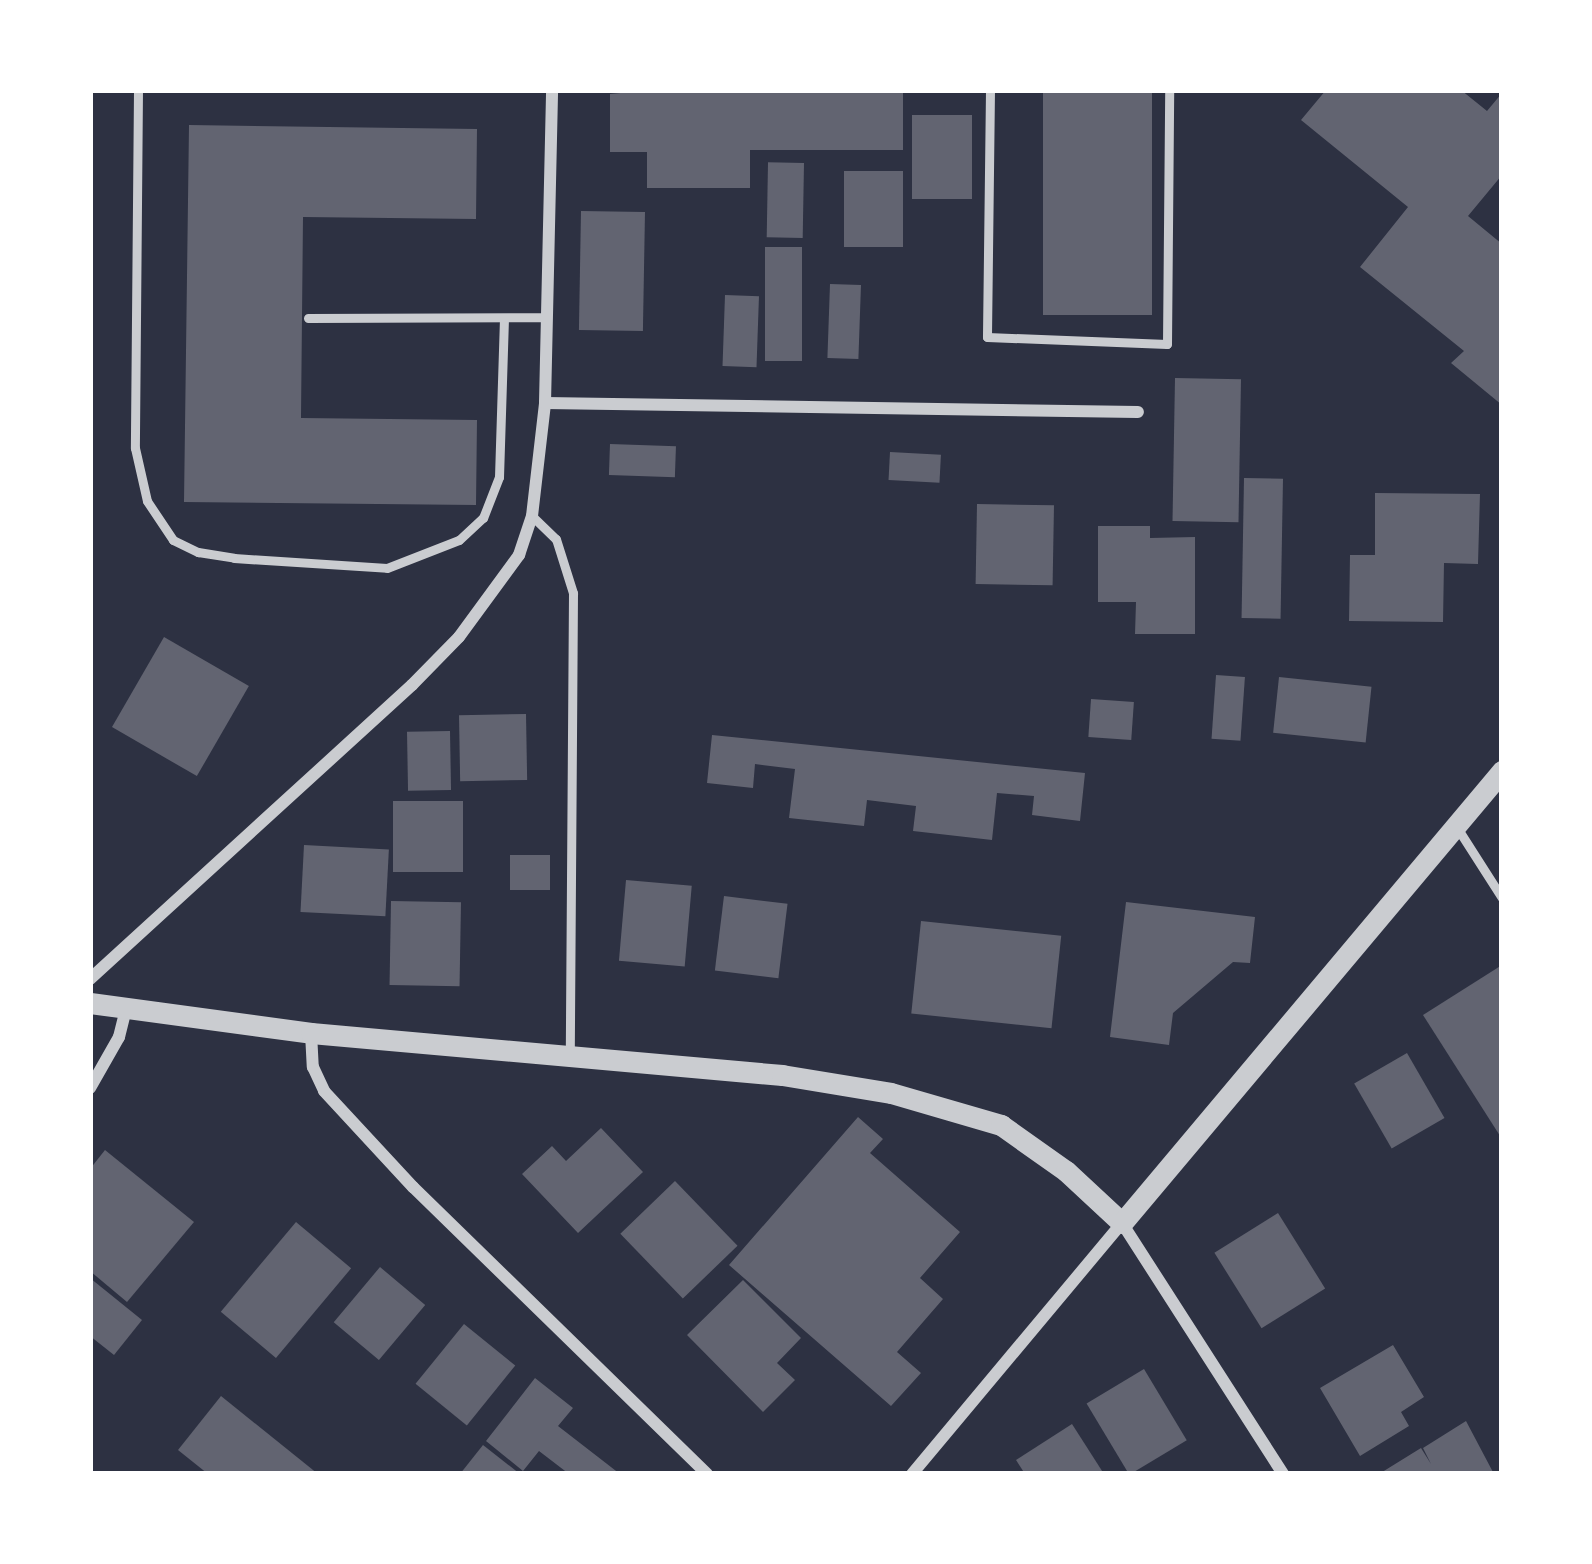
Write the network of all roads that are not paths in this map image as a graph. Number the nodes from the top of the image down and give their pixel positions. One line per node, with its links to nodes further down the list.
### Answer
1 (138, 90): 7 (lane)
2 (552, 90): 5 (street)
3 (991, 90): 4 (lane)
4 (1169, 90)
5 (547, 317): 7 (lane); 8 (street)
6 (308, 318): 7 (lane)
7 (504, 320)
8 (544, 403): 9 (street); 10 (street)
9 (1138, 412)
10 (532, 516): 14 (street); 18 (lane)
11 (1502, 771): 12 (street)
12 (1456, 826): 13 (lane); 20 (street)
13 (1502, 898)
14 (90, 979)
15 (90, 1003): 16 (street)
16 (126, 1008): 17 (street); 19 (street)
17 (311, 1033): 18 (street); 21 (street)
18 (570, 1056): 20 (street)
19 (90, 1088)
20 (1122, 1223): 22 (street); 23 (street)
21 (707, 1474)
22 (912, 1474)
23 (1283, 1474)

